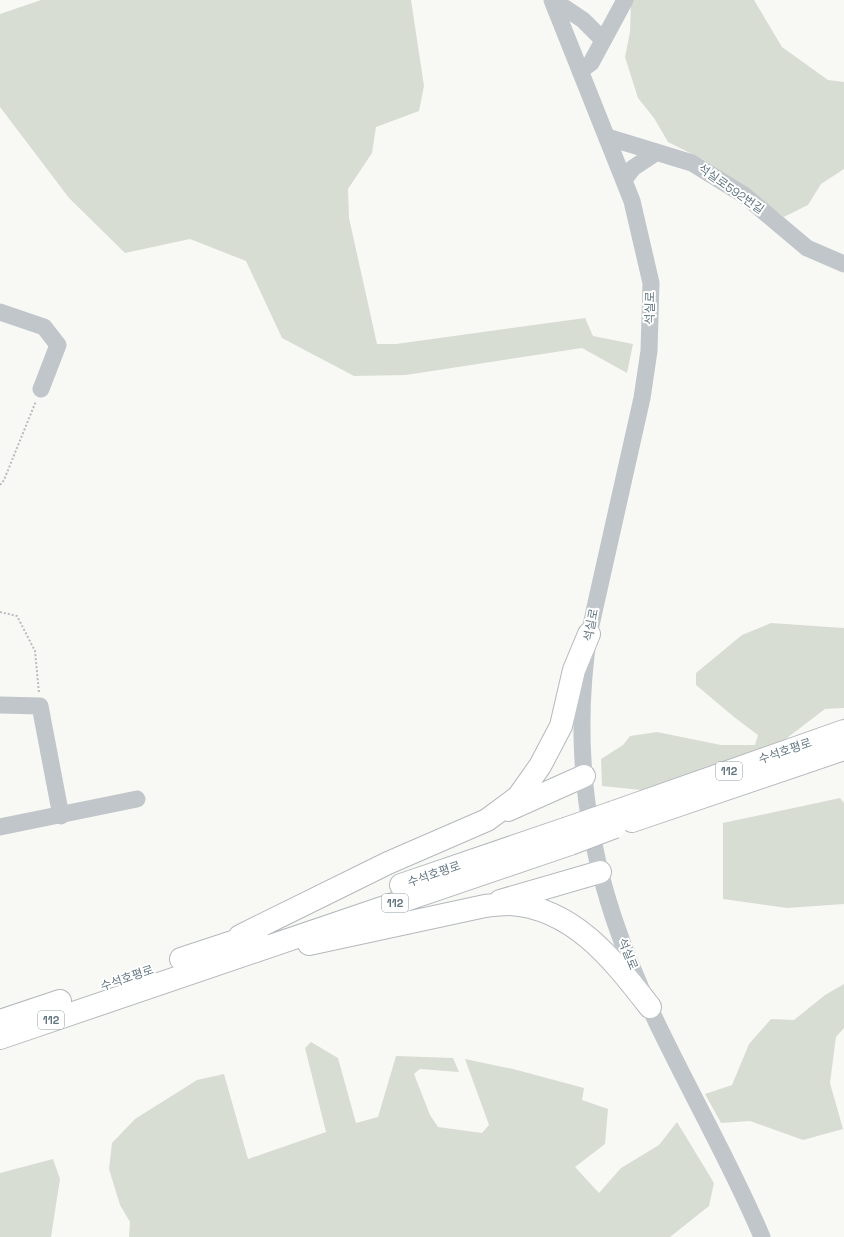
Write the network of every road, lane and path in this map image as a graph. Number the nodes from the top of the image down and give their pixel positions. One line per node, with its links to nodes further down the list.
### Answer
1 (553, 0): 3 (street); 4 (street, 석실로)
2 (625, 0): 3 (street)
3 (603, 40): 4 (street)
4 (580, 71): 5 (street, 석실로)
5 (607, 137): 6 (street, 석실로592번길); 7 (street, 석실로)
6 (657, 152): 7 (street); 8 (street, 석실로592번길)
7 (624, 180): 13 (street, 석실로)
8 (844, 264)
9 (0, 312): 10 (street)
10 (41, 389): 11 (path)
11 (0, 485)
12 (0, 612): 15 (path)
13 (589, 634): 18 (street, 석실로); 22 (highway)
14 (0, 705): 15 (street)
15 (40, 706): 20 (street)
16 (844, 731): 21 (highway, 수석호평로 / 112)
17 (844, 749): 21 (highway, 수석호평로 / 112)
18 (584, 776): 22 (highway); 24 (street, 석실로)
19 (137, 799): 20 (street)
20 (61, 816): 23 (street)
21 (616, 819): 26 (highway, 수석호평로 / 112, bridge)
22 (487, 820): 26 (highway)
23 (0, 827)
24 (600, 872): 25 (highway); 27 (street, 석실로)
25 (486, 906): 26 (highway); 27 (highway)
26 (219, 955): 28 (highway, 수석호평로 / 112); 29 (highway, 수석호평로 / 112)
27 (650, 1007): 30 (street, 석실로)
28 (0, 1021)
29 (0, 1038)
30 (762, 1237)

